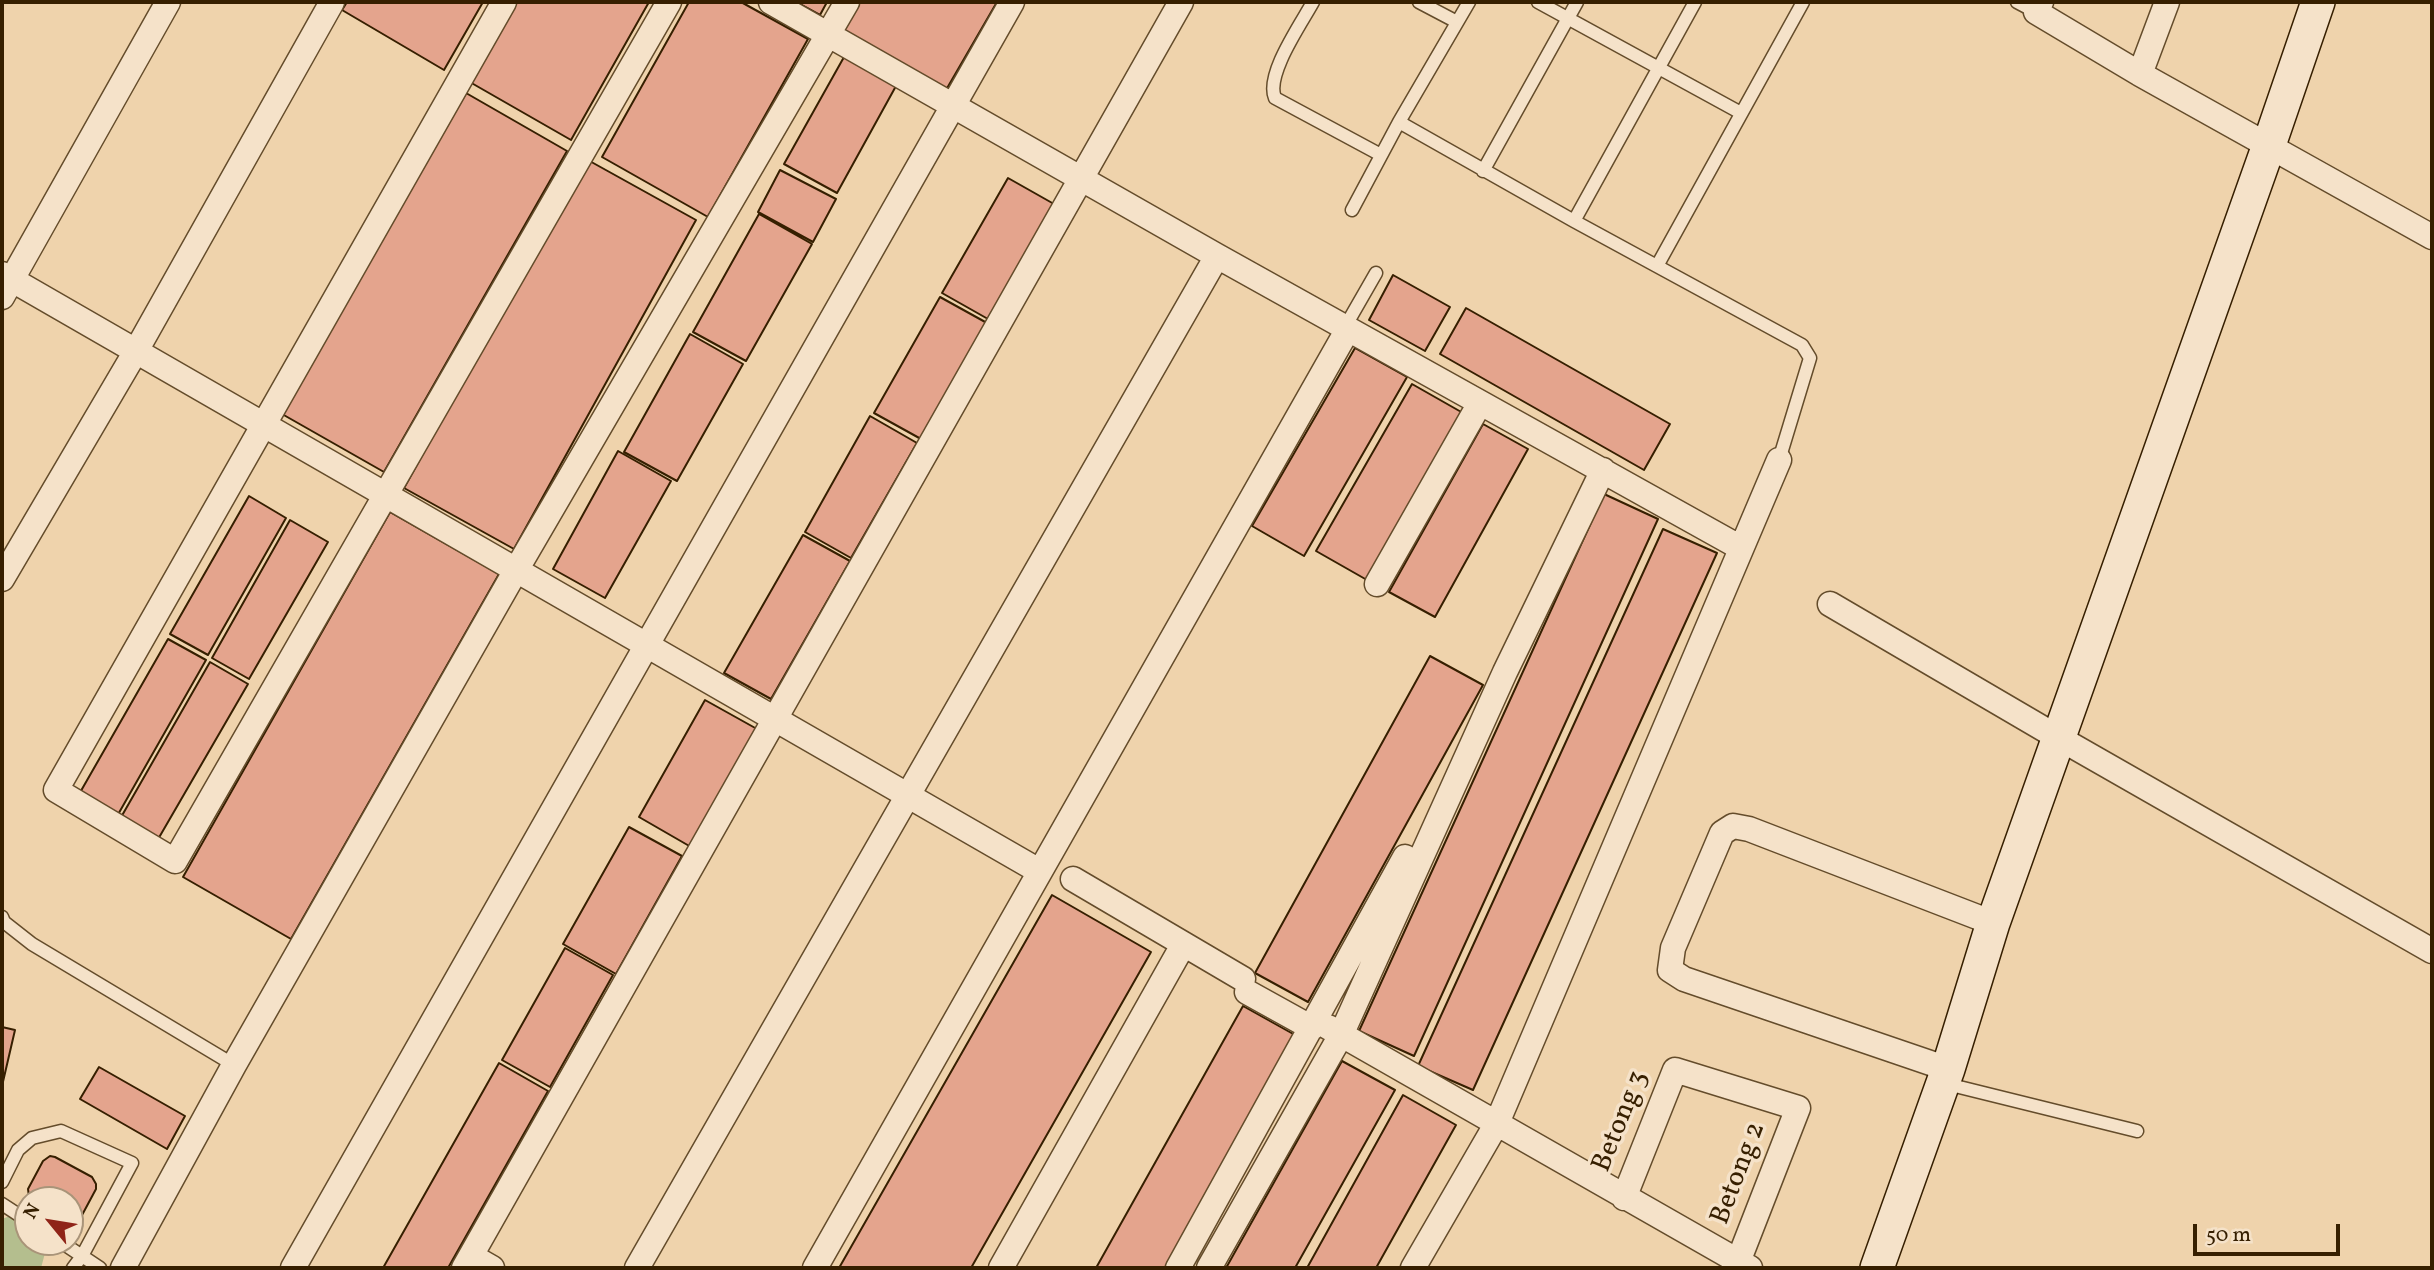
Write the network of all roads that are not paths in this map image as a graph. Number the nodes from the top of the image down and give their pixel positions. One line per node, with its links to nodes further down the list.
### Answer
1 (168, 2): 37 (street)
2 (332, 2): 39 (street)
3 (504, 2): 41 (street)
4 (669, 2): 44 (street)
5 (771, 2): 21 (street)
6 (847, 2): 21 (street)
7 (1012, 2): 24 (street)
8 (1181, 2): 30 (street)
9 (1312, 2): 28 (lane)
10 (1419, 2): 20 (lane)
11 (1469, 2): 20 (lane)
12 (1538, 2): 19 (lane)
13 (1577, 2): 19 (lane)
14 (1695, 2): 22 (lane)
15 (1803, 2): 25 (lane)
16 (2167, 2): 23 (street)
17 (2318, 2): 27 (street)
18 (2031, 5): 23 (street)
19 (1569, 19): 22 (lane); 29 (lane)
20 (1457, 22): 26 (lane)
21 (829, 34): 24 (street); 46 (street)
22 (1659, 67): 25 (lane); 32 (lane)
23 (2140, 74): 27 (street)
24 (954, 105): 30 (street); 50 (street)
25 (1741, 113): 35 (lane)
26 (1399, 122): 28 (lane); 29 (lane)
27 (2269, 145): 33 (street); 53 (street)
28 (1381, 155): 31 (lane)
29 (1483, 171): 32 (lane)
30 (1081, 179): 34 (street); 52 (street)
31 (1352, 210)
32 (1574, 221): 35 (lane)
33 (2432, 237)
34 (1217, 256): 38 (street); 54 (street)
35 (1657, 266): 42 (lane)
36 (1376, 273): 38 (lane)
37 (5, 284): 39 (street)
38 (1347, 328): 40 (street); 55 (street)
39 (136, 351): 41 (street); 47 (street)
40 (1480, 403): 43 (street); 48 (street)
41 (263, 425): 44 (street); 44 (street)
42 (1779, 460): 45 (street)
43 (1603, 470): 45 (street); 51 (street)
44 (386, 494): 46 (street)
45 (1741, 548): 66 (street)
46 (515, 572): 50 (street); 63 (street)
47 (2, 579)
48 (1377, 584)
49 (1830, 604): 53 (street)
50 (648, 646): 52 (street); 77 (street)
51 (1505, 672): 61 (street); 62 (street)
52 (774, 719): 54 (street); 72 (street)
53 (2059, 738): 58 (street); 60 (street)
54 (908, 796): 55 (street); 78 (street)
55 (1039, 871): 79 (street)
56 (1073, 879): 59 (street)
57 (2, 917): 63 (lane)
58 (1993, 923): 64 (street); 64 (street)
59 (1183, 944): 61 (street); 80 (street)
60 (2432, 951)
61 (1312, 1027): 62 (street); 81 (street)
62 (1337, 1041): 66 (street); 82 (street)
63 (234, 1065): 76 (street)
64 (1946, 1076): 67 (lane); 84 (street)
65 (1798, 1108): 69 (street, Betong 3); 73 (street, Betong 2)
66 (1493, 1129): 69 (street); 83 (street)
67 (2137, 1131)
68 (2, 1182): 70 (lane)
69 (1624, 1198): 73 (street)
70 (84, 1252)
71 (82, 1256): 74 (lane); 75 (lane)
72 (476, 1264)
73 (1744, 1265)
74 (73, 1268)
75 (100, 1268)
76 (123, 1268)
77 (292, 1268)
78 (637, 1268)
79 (815, 1268)
80 (1001, 1268)
81 (1178, 1268)
82 (1209, 1268)
83 (1413, 1268)
84 (1878, 1268)

